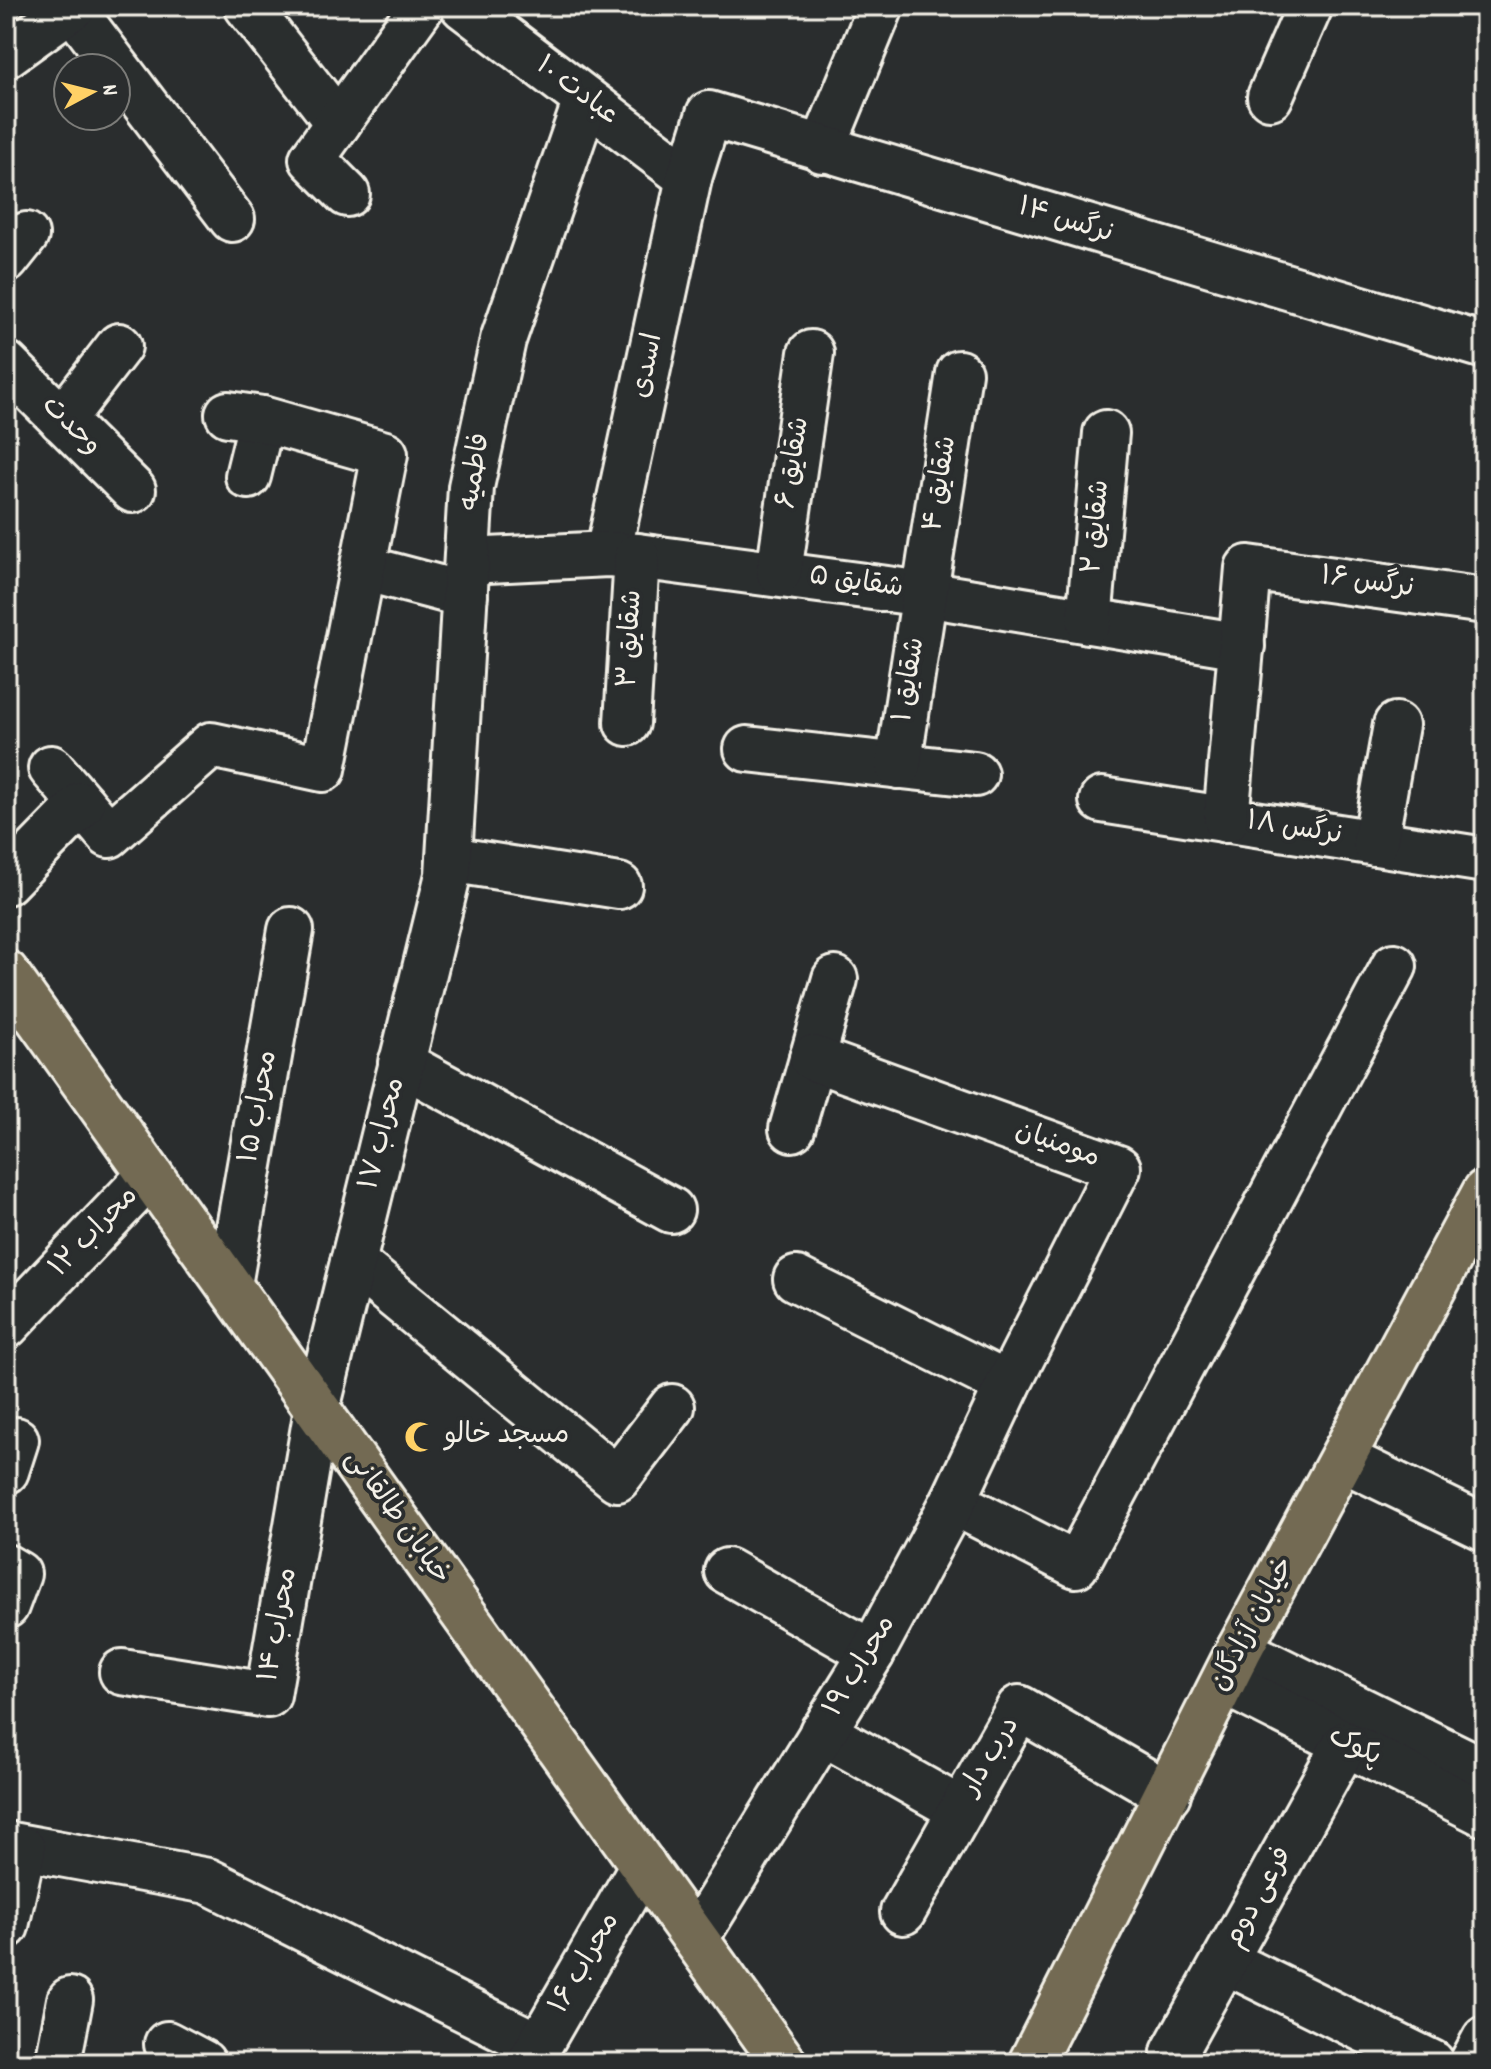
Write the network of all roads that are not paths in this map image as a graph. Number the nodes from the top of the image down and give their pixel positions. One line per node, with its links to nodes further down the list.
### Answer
1 (247, 6): 10 (street)
2 (422, 6): 10 (street)
3 (463, 6): 9 (street, عبادت ۱۰)
4 (881, 6): 11 (street)
5 (1310, 6): 8 (street)
6 (73, 7): 7 (street); 14 (street)
7 (6, 55)
8 (1270, 97)
9 (586, 100): 12 (street, عبادت ۱۰); 27 (street, فاطمیه)
10 (338, 123): 13 (street)
11 (822, 150): 12 (street, نرگس ۱۴); 16 (street, نرگس ۱۴)
12 (689, 178): 24 (street, اسدی)
13 (347, 194)
14 (232, 219)
15 (119, 346): 20 (street)
16 (1485, 346)
17 (811, 353): 26 (street, شقایق ۶)
18 (6, 364): 20 (street, وحدت)
19 (959, 373): 28 (street, شقایق ۴)
20 (62, 420): 23 (street, وحدت)
21 (1106, 433): 30 (street, شقایق ۲)
22 (248, 476): 25 (street)
23 (133, 490)
24 (622, 555): 26 (street, شقایق ۵); 27 (street, شقایق ۵); 32 (street, شقایق ۳)
25 (363, 568): 27 (street, شقایق ۵); 39 (street)
26 (779, 572): 28 (street, شقایق ۵)
27 (466, 578): 42 (street, فاطمیه)
28 (925, 594): 30 (street, شقایق ۵); 35 (street, شقایق ۱)
29 (1485, 601): 31 (street, نرگس ۱۶)
30 (1089, 621): 31 (street, شقایق ۵)
31 (1242, 646): 40 (street)
32 (627, 723)
33 (1396, 725): 41 (street)
34 (747, 749): 35 (street)
35 (898, 766): 37 (street)
36 (51, 768): 39 (street)
37 (975, 774)
38 (1102, 800): 40 (street, نرگس ۱۸)
39 (82, 804): 44 (street)
40 (1226, 820): 41 (street, نرگس ۱۸)
41 (1375, 843): 43 (street, نرگس ۱۸)
42 (449, 859): 45 (street); 51 (street, محراب ۱۷)
43 (1485, 860)
44 (6, 882)
45 (619, 886)
46 (291, 930): 58 (street, محراب ۱۵)
47 (1394, 966): 64 (street)
48 (6, 973): 53 (main road, خیابان طالقانی)
49 (835, 979): 50 (street)
50 (812, 1058): 52 (street); 60 (street, مومنیان)
51 (401, 1063): 55 (street); 56 (street, محراب ۱۷)
52 (792, 1129)
53 (150, 1175): 58 (main road, خیابان طالقانی); 59 (street, محراب ۱۲)
54 (1485, 1192): 63 (main road, خیابان آزادگان)
55 (671, 1210)
56 (353, 1262): 61 (street); 62 (street, محراب ۱۷)
57 (796, 1279): 60 (street)
58 (229, 1285): 62 (main road, خیابان طالقانی)
59 (6, 1326)
60 (1008, 1385): 64 (street, محراب ۱۹)
61 (672, 1407)
62 (317, 1409): 71 (street, محراب ۱۴); 79 (main road, خیابان طالقانی)
63 (1343, 1459): 65 (street); 70 (main road, خیابان آزادگان)
64 (953, 1502): 69 (street, محراب ۱۹)
65 (1485, 1528)
66 (6, 1567): 68 (street)
67 (727, 1571): 69 (street)
68 (6, 1606)
69 (872, 1653): 72 (street, محراب ۱۹)
70 (1232, 1666): 73 (street, پکوک); 74 (street, پکوک); 75 (main road, خیابان آزادگان)
71 (122, 1672)
72 (822, 1732): 76 (street); 82 (street, محراب ۱۹)
73 (1345, 1744): 77 (street, پکوک); 83 (street, فرعی دوم)
74 (1485, 1771)
75 (1168, 1794): 76 (street, درب دار); 90 (main road, خیابان آزادگان)
76 (961, 1810): 80 (street, درب دار)
77 (1485, 1814)
78 (14, 1846): 81 (street); 87 (street)
79 (643, 1865): 82 (main road, خیابان طالقانی); 87 (street, محراب ۱۶)
80 (903, 1912)
81 (6, 1926)
82 (696, 1938): 88 (main road, خیابان طالقانی)
83 (1225, 1961): 86 (street, فرعی دوم); 91 (street)
84 (70, 2000): 89 (street)
85 (1485, 2039): 92 (street)
86 (1174, 2052)
87 (534, 2055)
88 (780, 2061)
89 (58, 2063)
90 (1031, 2063)
91 (1432, 2063)
92 (1472, 2063)

